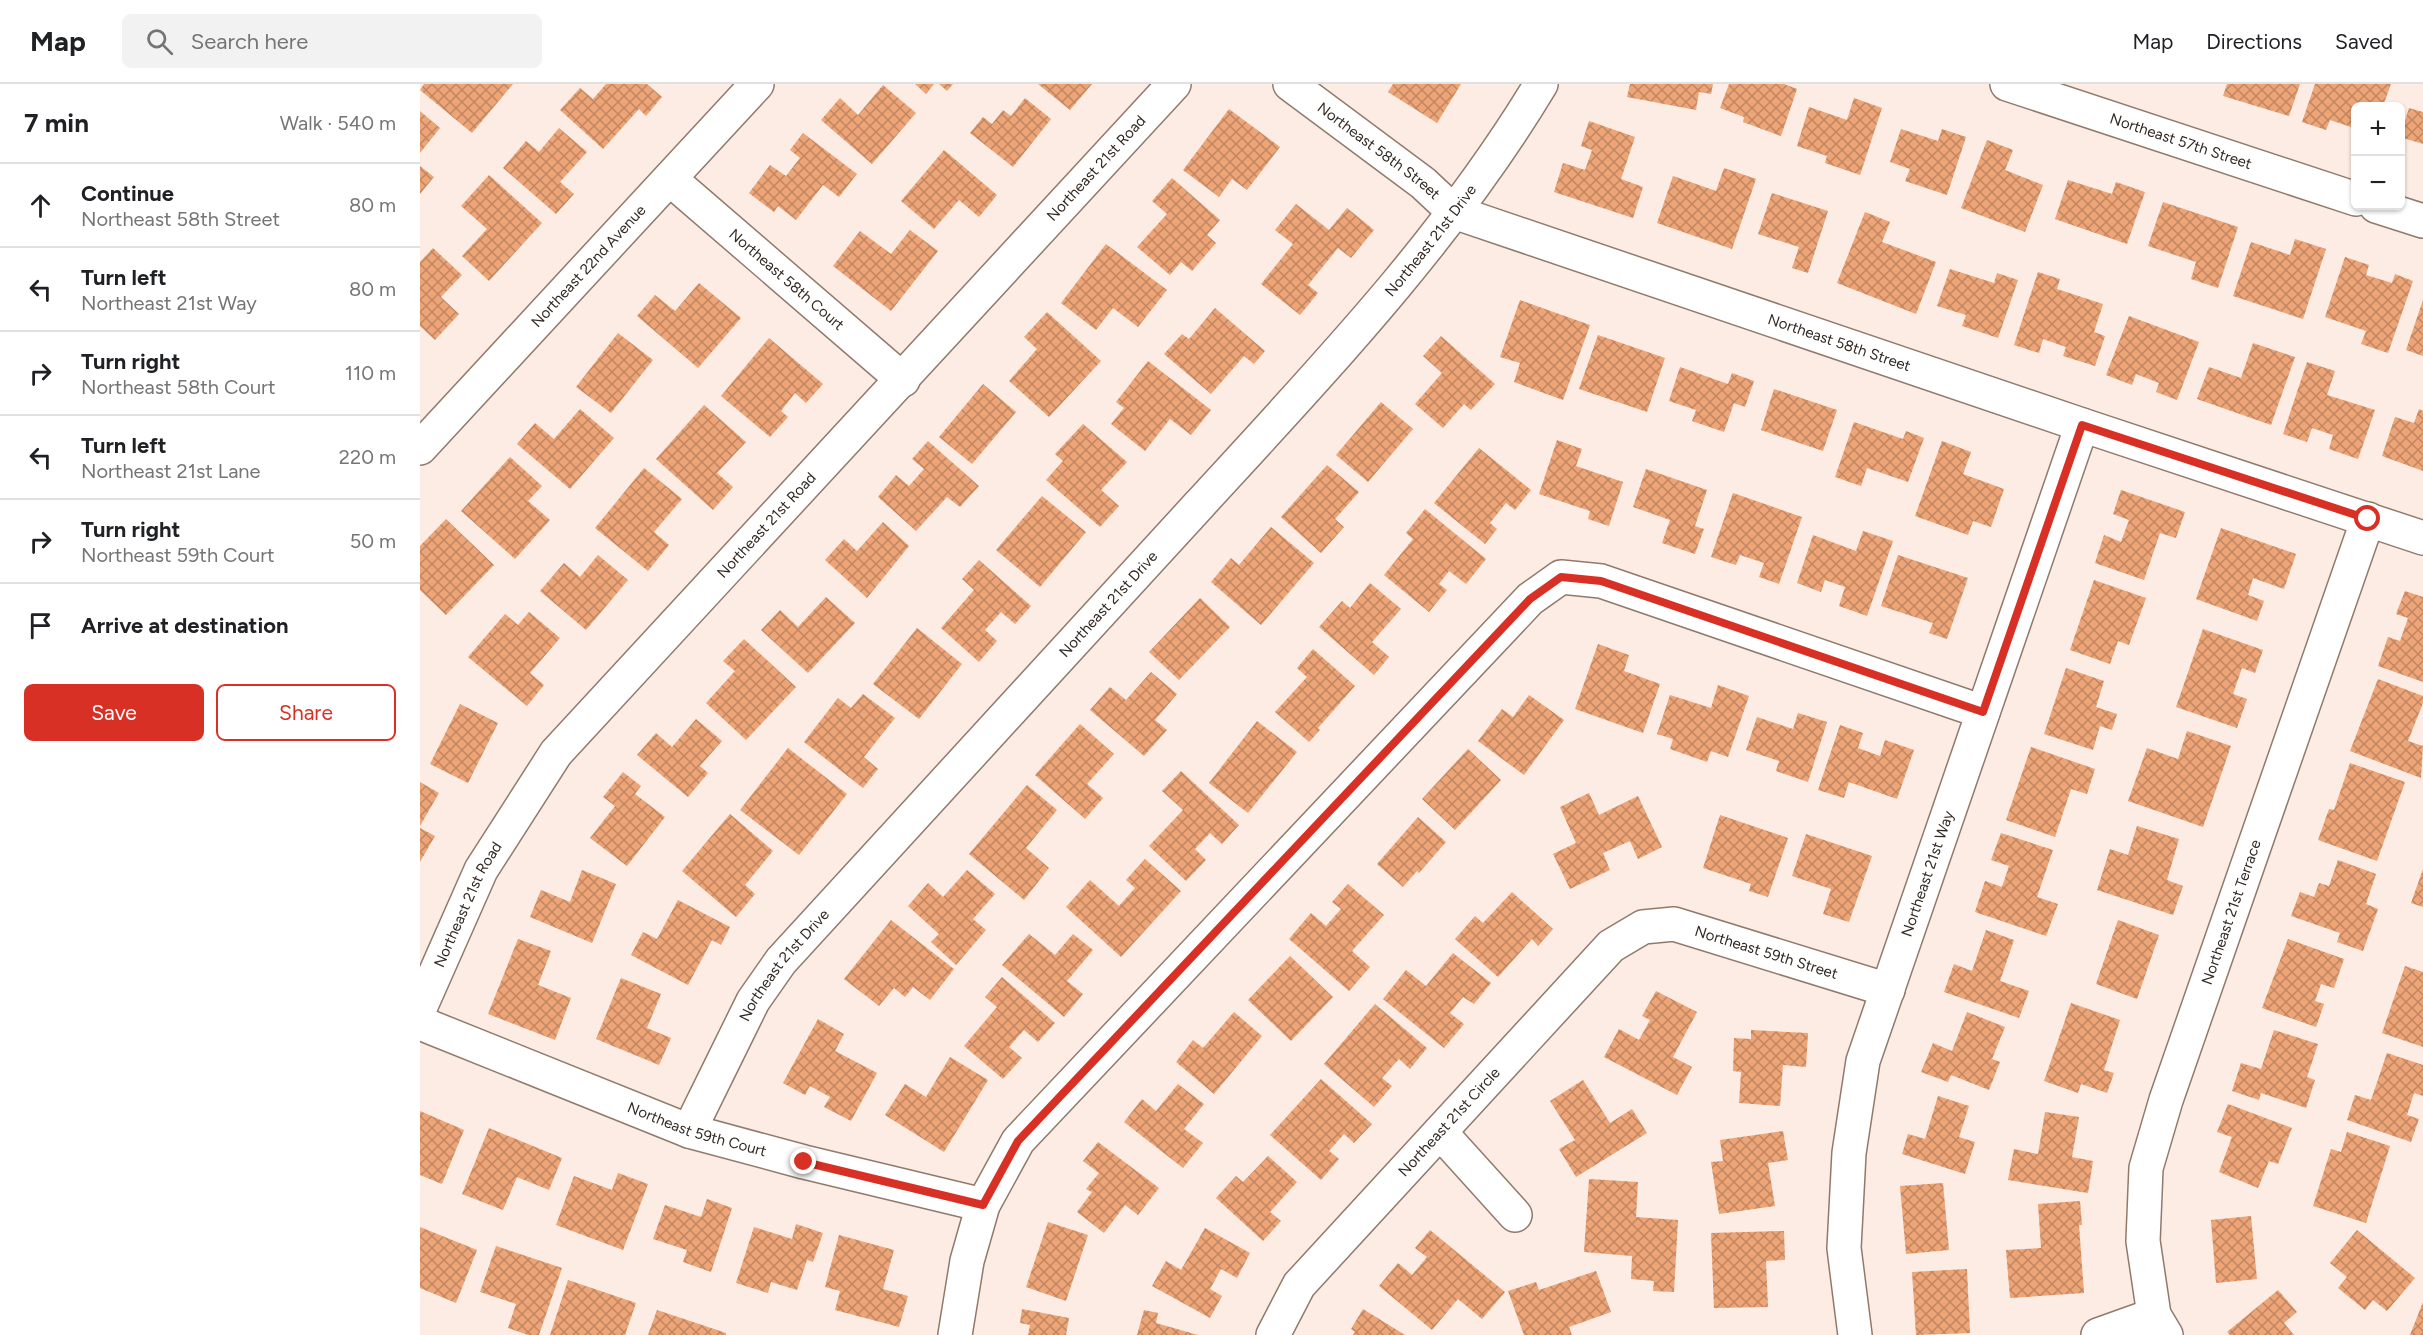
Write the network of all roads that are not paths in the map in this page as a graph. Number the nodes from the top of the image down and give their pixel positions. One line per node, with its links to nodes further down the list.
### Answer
1 (757, 84): 6 (street, Northeast 22nd Avenue)
2 (1174, 84): 11 (street, Northeast 21st Road)
3 (1290, 84): 9 (street, Northeast 58th Street)
4 (1541, 84): 9 (street, Northeast 21st Drive)
5 (2007, 84): 7 (street, Northeast 57th Street)
6 (670, 179): 11 (street, Northeast 58th Court); 13 (street, Northeast 22nd Avenue)
7 (2351, 198)
8 (2389, 210): 10 (street)
9 (1454, 212): 12 (street, Northeast 58th Street); 21 (street, Northeast 21st Drive)
10 (2423, 221)
11 (903, 380): 19 (street, Northeast 21st Road)
12 (2082, 425): 14 (street, Northeast 58th Street); 16 (street, Northeast 21st Way)
13 (420, 448)
14 (2368, 519): 15 (street, Northeast 58th Street); 25 (street, Northeast 21st Terrace)
15 (2423, 538)
16 (1983, 712): 18 (street, Northeast 21st Way); 23 (street)
17 (1643, 927): 18 (street, Northeast 59th Street); 22 (street, Northeast 21st Circle)
18 (1888, 990): 28 (street, Northeast 21st Way)
19 (420, 1008)
20 (420, 1023): 21 (street, Northeast 59th Court)
21 (690, 1131): 23 (street, Northeast 59th Court)
22 (1440, 1132): 24 (street); 27 (street, Northeast 21st Circle)
23 (983, 1205): 26 (street)
24 (1515, 1215)
25 (2160, 1325): 29 (street)
26 (955, 1335)
27 (1273, 1335)
28 (1855, 1335)
29 (2098, 1335)

